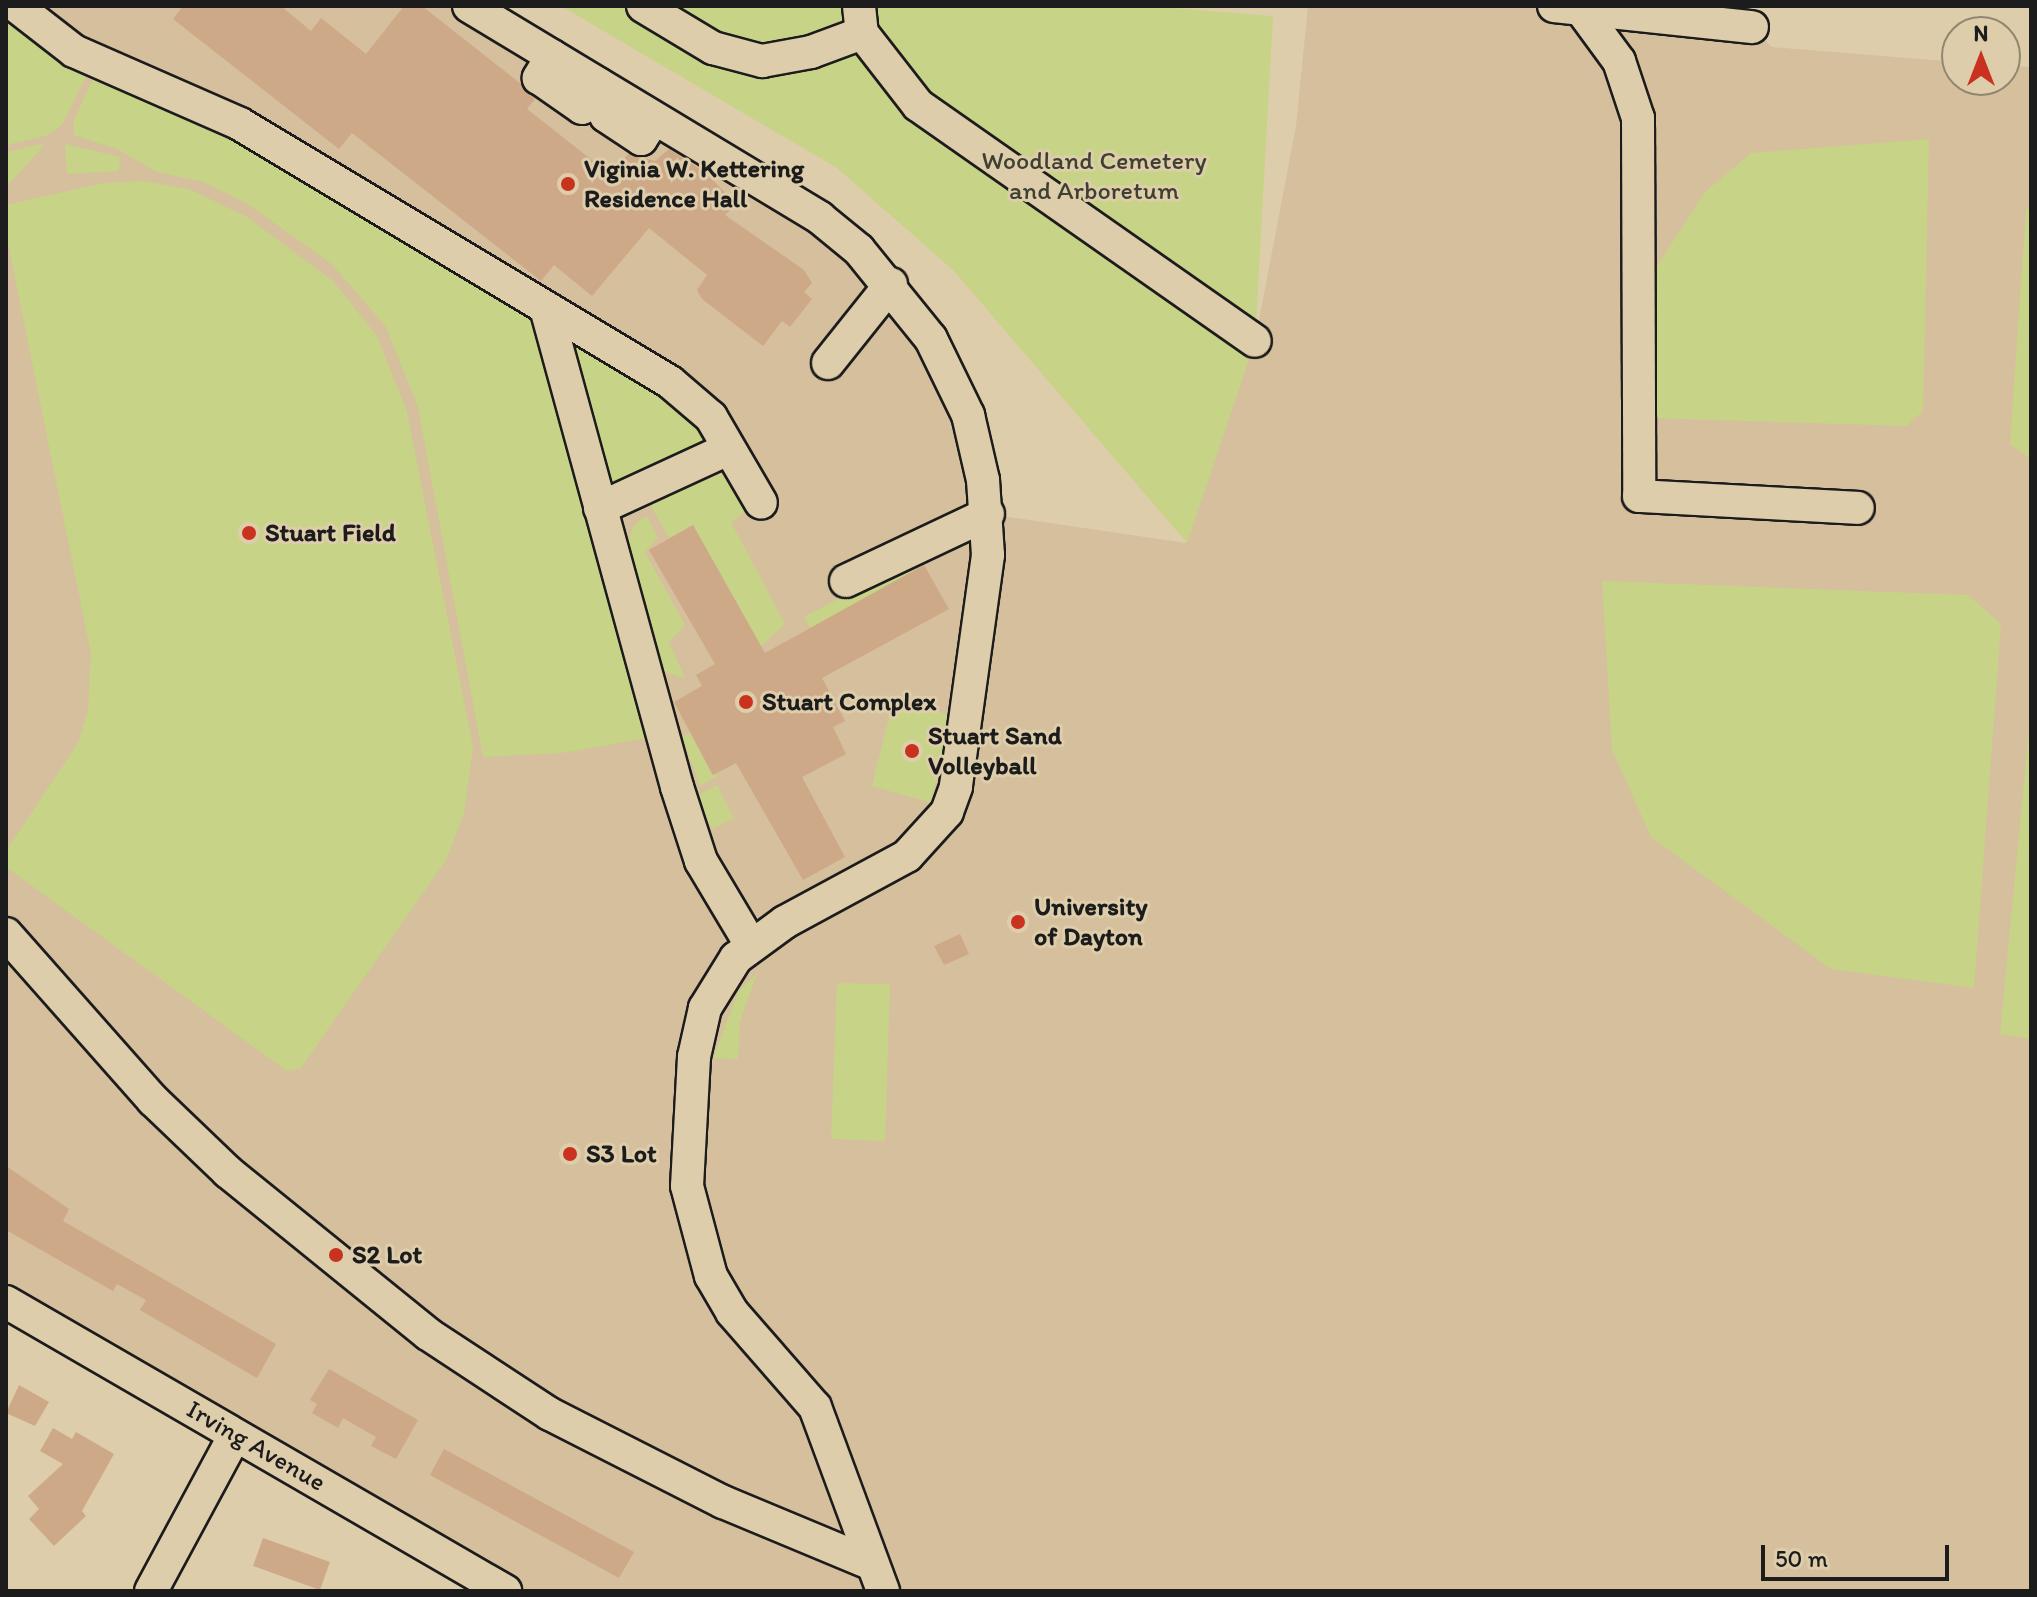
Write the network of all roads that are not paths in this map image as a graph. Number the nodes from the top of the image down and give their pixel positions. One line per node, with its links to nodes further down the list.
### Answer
1 (16, 6): 8 (street)
2 (469, 6): 7 (street)
3 (643, 6): 5 (street)
4 (1567, 7): 6 (street); 14 (street)
5 (860, 19): 9 (street)
6 (1752, 27)
7 (891, 284): 10 (street); 15 (street)
8 (546, 308): 11 (street); 13 (street)
9 (1255, 341)
10 (828, 363)
11 (728, 449): 12 (street); 13 (street)
12 (761, 503)
13 (600, 508): 18 (street)
14 (1858, 508)
15 (988, 514): 16 (street); 18 (street)
16 (846, 581)
17 (6, 934): 21 (street)
18 (751, 945): 21 (street)
19 (6, 1302): 20 (street, Irving Avenue)
20 (235, 1435): 22 (street); 23 (street, Irving Avenue)
21 (877, 1578)
22 (151, 1591)
23 (505, 1591)

